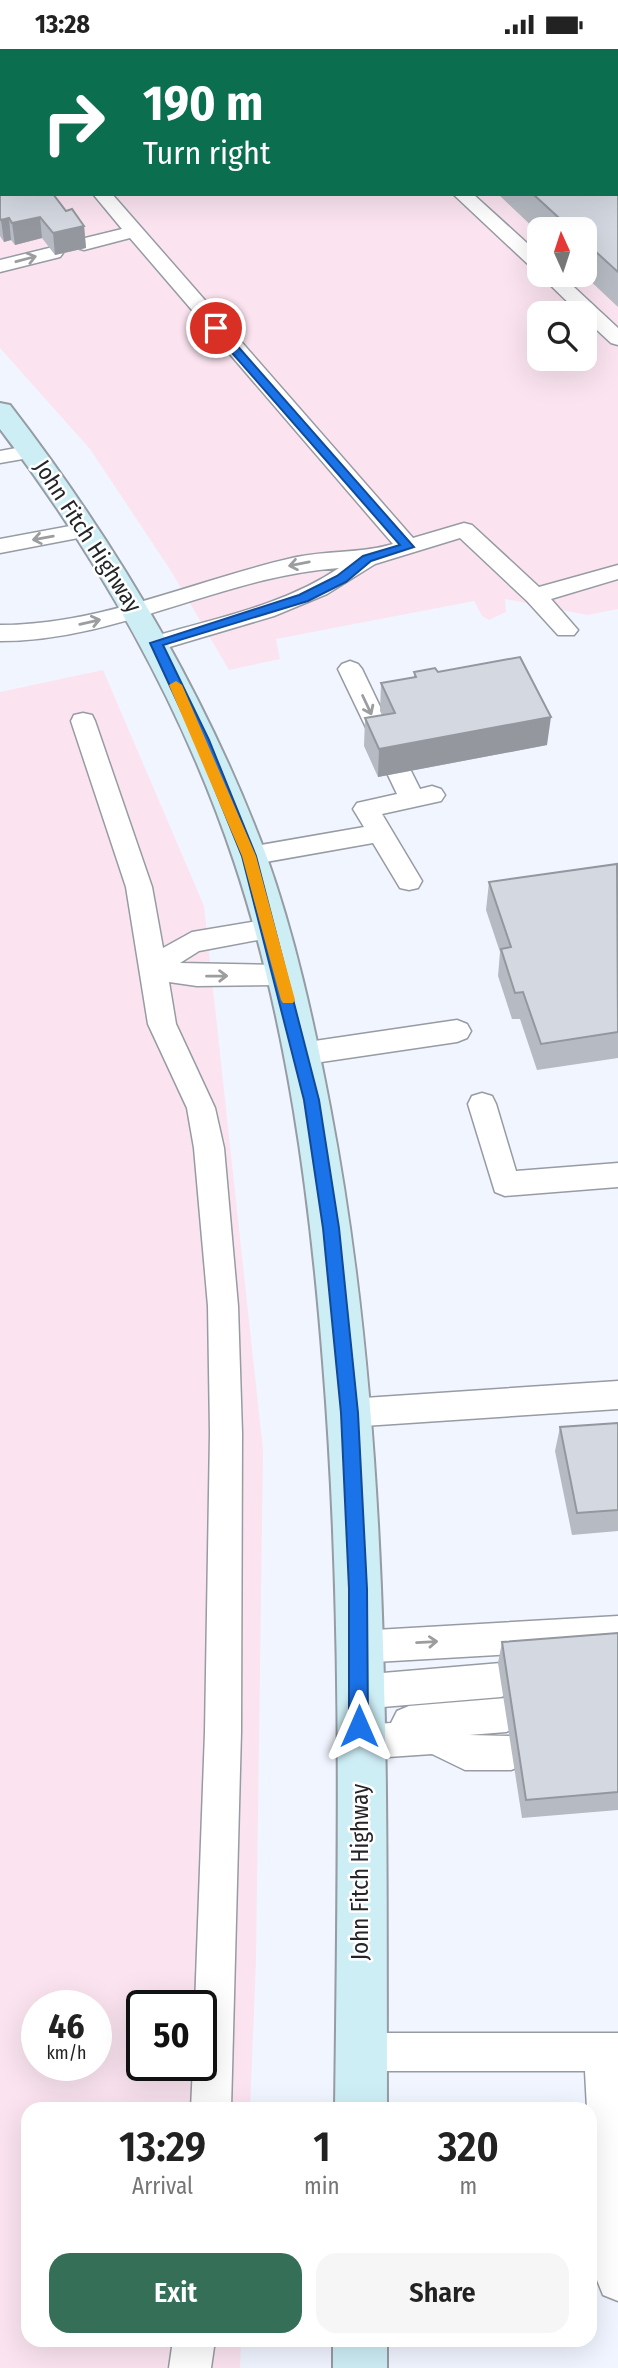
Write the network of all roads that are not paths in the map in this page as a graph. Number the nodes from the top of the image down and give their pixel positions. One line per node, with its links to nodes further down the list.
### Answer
1 (104, 196): 15 (lane)
2 (465, 196): 6 (lane)
3 (124, 234): 4 (lane)
4 (84, 244)
5 (53, 253): 7 (lane, one-way to 5)
6 (527, 253)
7 (0, 266)
8 (563, 287): 9 (lane)
9 (618, 339)
10 (0, 411): 11 (main road, John Fitch Highway)
11 (32, 451): 12 (lane); 13 (main road, John Fitch Highway)
12 (0, 457)
13 (86, 530): 14 (lane, one-way to 14); 19 (main road, John Fitch Highway)
14 (0, 546)
15 (408, 547): 16 (lane); 18 (lane)
16 (367, 559): 19 (lane, one-way to 19); 22 (lane)
17 (618, 572): 18 (lane)
18 (535, 596): 20 (lane)
19 (138, 611): 21 (lane, one-way to 19); 22 (main road, John Fitch Highway)
20 (565, 630)
21 (0, 633)
22 (156, 643): 28 (main road, John Fitch Highway)
23 (350, 669): 25 (lane, one-way to 25)
24 (83, 721): 31 (lane)
25 (385, 742)
26 (400, 773): 27 (lane)
27 (379, 833): 28 (lane); 29 (lane)
28 (249, 856): 30 (main road, John Fitch Highway)
29 (409, 881)
30 (270, 929): 31 (lane); 32 (main road, John Fitch Highway)
31 (152, 969): 32 (lane, one-way to 32); 47 (lane)
32 (282, 975): 34 (main road, John Fitch Highway)
33 (457, 1031): 34 (lane)
34 (301, 1054): 38 (main road, John Fitch Highway)
35 (482, 1104): 36 (lane)
36 (618, 1175)
37 (618, 1395): 38 (lane)
38 (349, 1413): 40 (main road, John Fitch Highway)
39 (618, 1632): 40 (lane, one-way to 39)
40 (358, 1647): 43 (main road, John Fitch Highway)
41 (501, 1680): 43 (lane)
42 (506, 1715): 43 (lane)
43 (359, 1720): 44 (lane); 45 (main road, John Fitch Highway)
44 (511, 1753)
45 (361, 2052): 46 (lane); 48 (main road, John Fitch Highway)
46 (615, 2054): 49 (lane)
47 (211, 2102)
48 (361, 2102)
49 (618, 2280)
50 (193, 2347): 52 (lane)
51 (360, 2347): 53 (main road)
52 (190, 2368)
53 (360, 2368)

